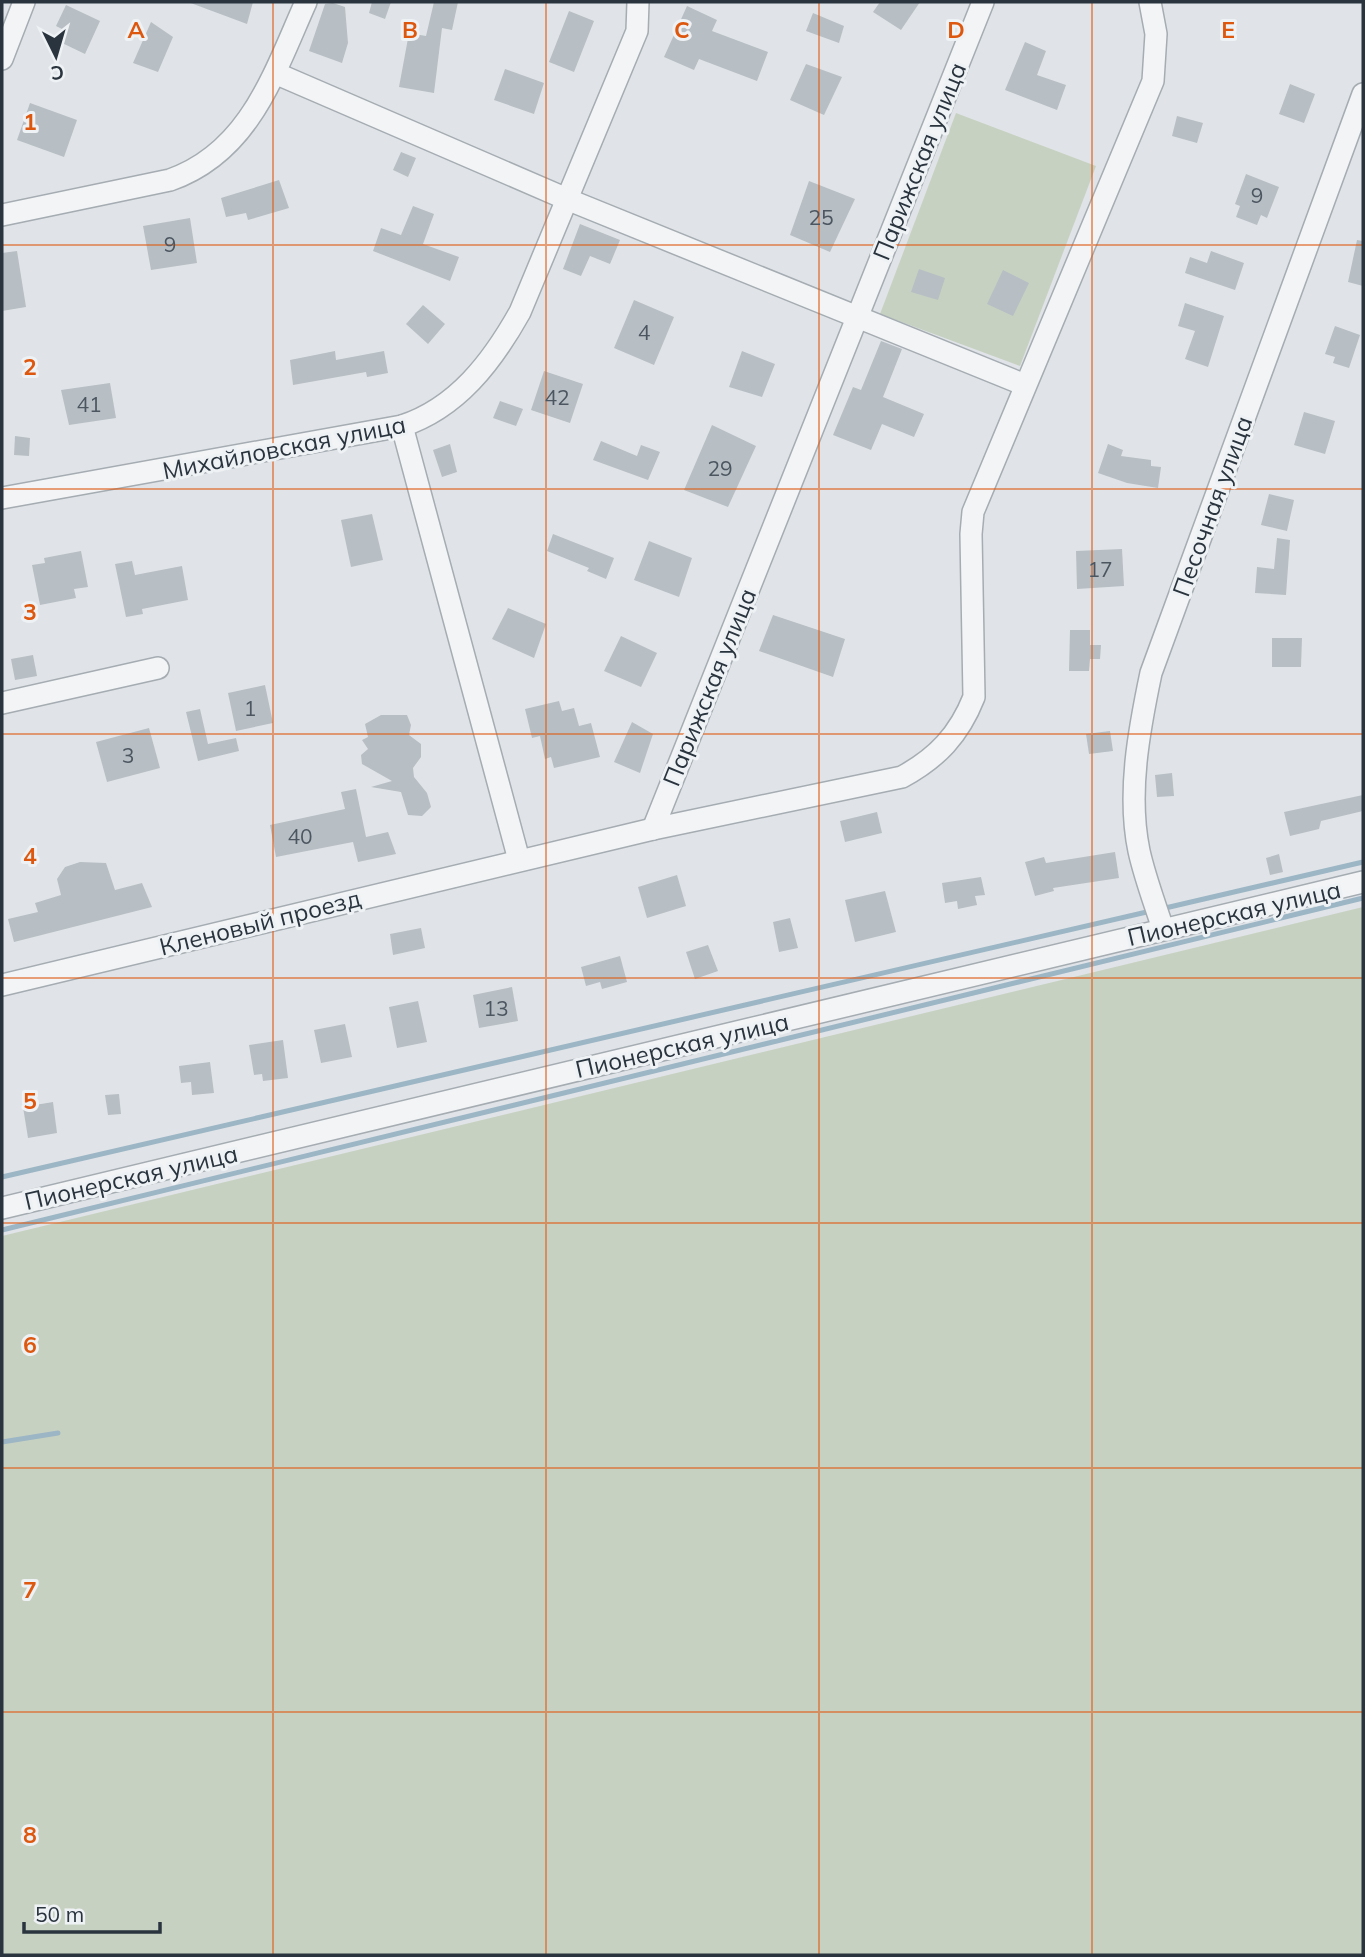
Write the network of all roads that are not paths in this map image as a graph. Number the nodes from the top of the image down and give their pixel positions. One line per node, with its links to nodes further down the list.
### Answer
1 (24, 2): 6 (street)
2 (306, 2): 7 (street)
3 (638, 2): 9 (street, Михайловская улица)
4 (983, 2): 11 (street, Парижская улица)
5 (1150, 2): 12 (street)
6 (2, 59)
7 (275, 73): 9 (street); 10 (street)
8 (1363, 94): 20 (street, Песочная улица)
9 (569, 200): 11 (street); 13 (street, Михайловская улица)
10 (2, 215)
11 (856, 317): 12 (street); 17 (street, Парижская улица)
12 (1025, 384): 17 (street)
13 (402, 426): 14 (street, Михайловская улица); 18 (street)
14 (2, 498)
15 (158, 668): 16 (street)
16 (2, 703)
17 (653, 829): 18 (street)
18 (519, 860): 21 (street, Кленовый проезд)
19 (1363, 882): 20 (street, Пионерская улица)
20 (1163, 929): 22 (street, Пионерская улица)
21 (2, 985)
22 (2, 1208)

